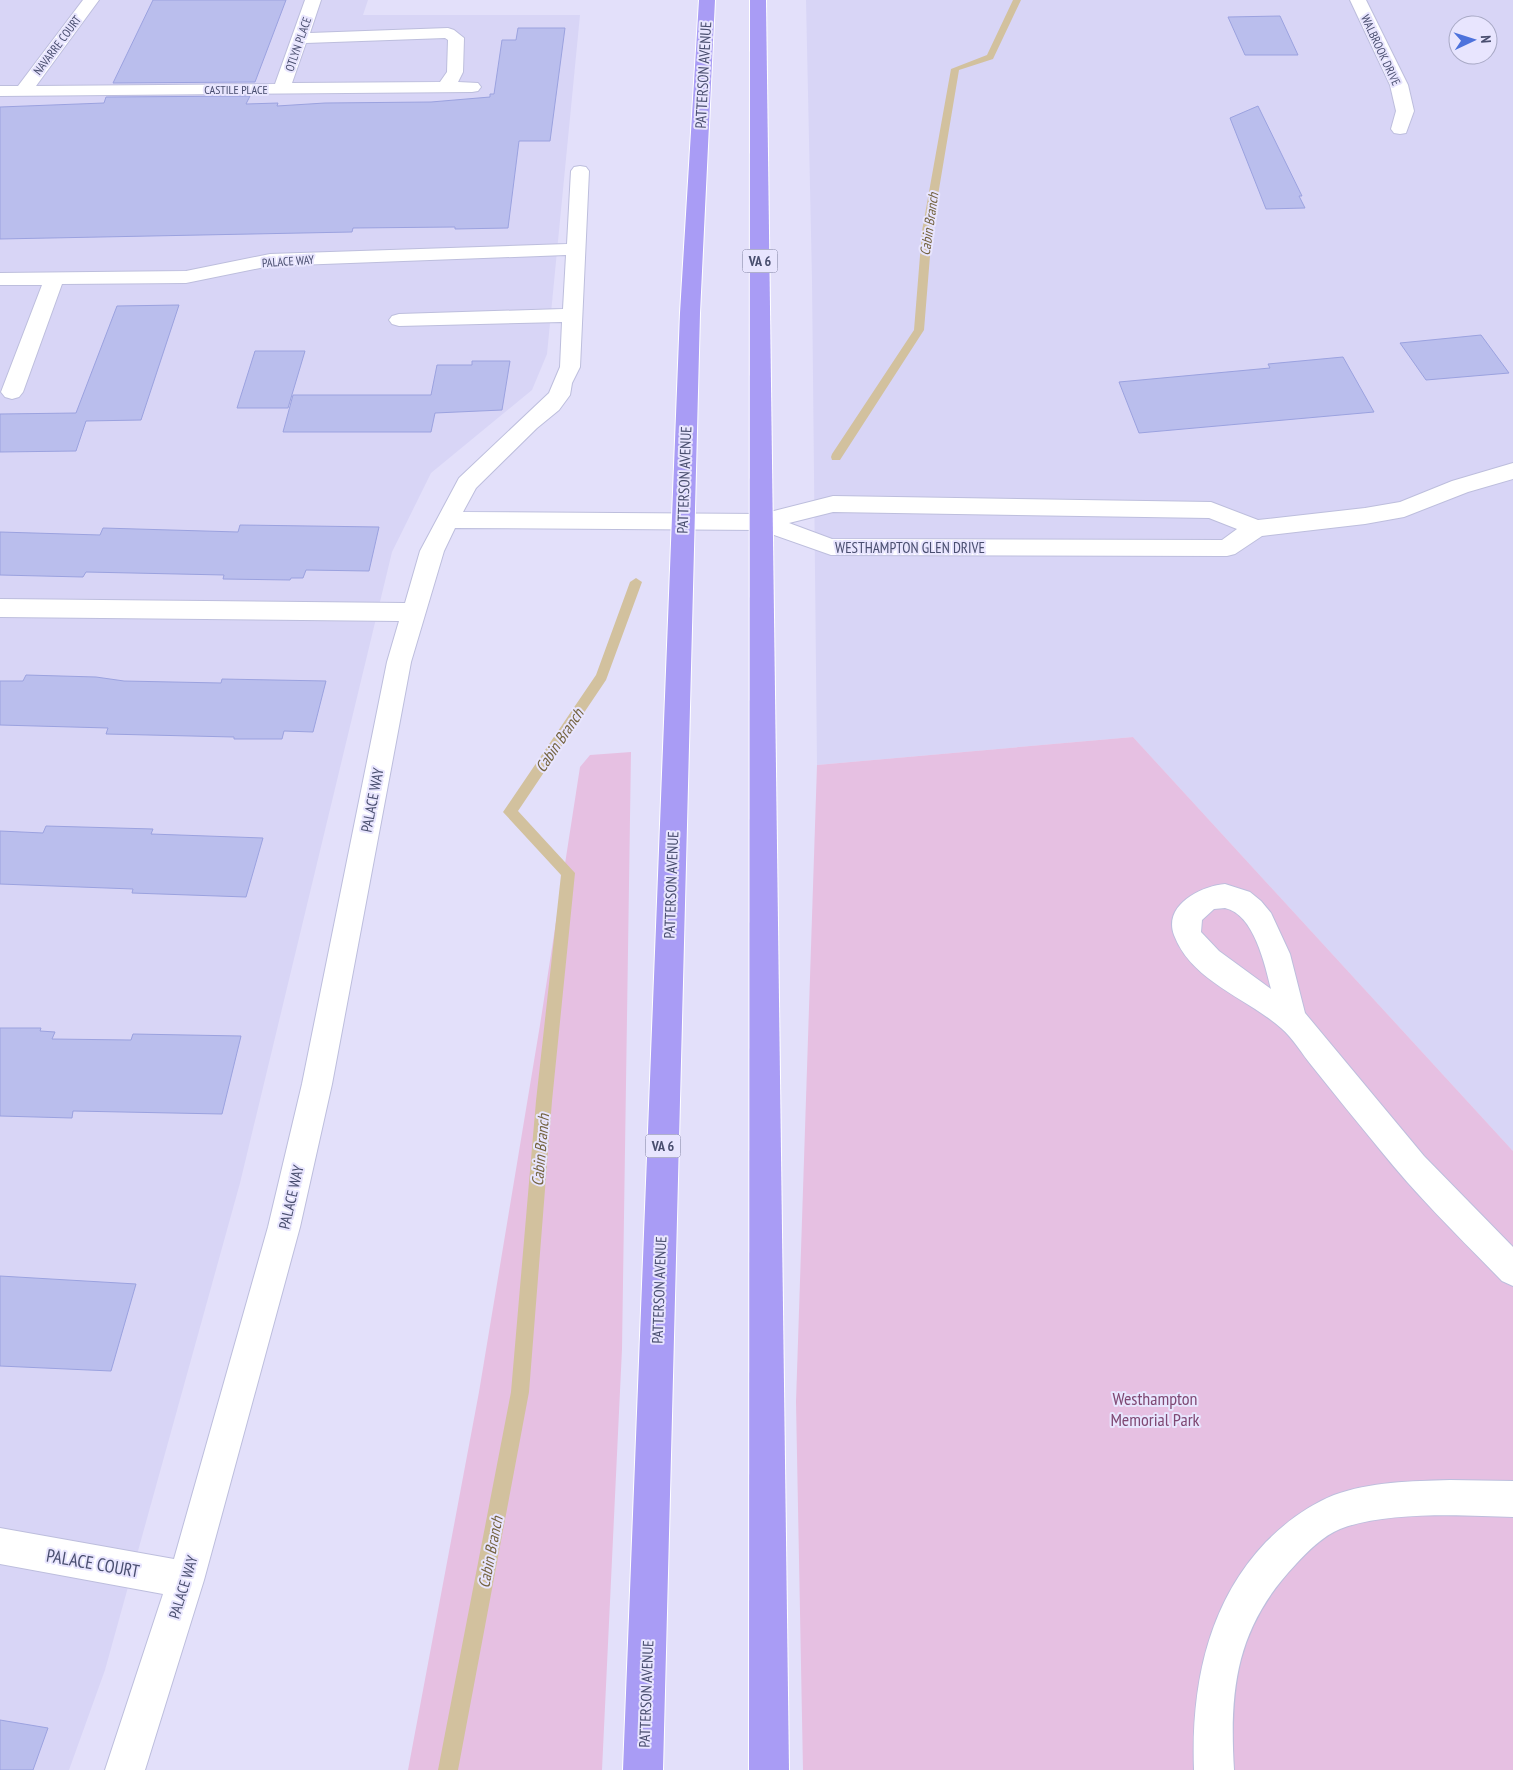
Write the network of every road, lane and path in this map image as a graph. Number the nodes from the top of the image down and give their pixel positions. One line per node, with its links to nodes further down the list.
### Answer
1 (91, 0): 11 (street, NAVARRE COURT)
2 (313, 0): 6 (street, OTLYN PLACE)
3 (707, 0): 22 (main road, PATTERSON AVENUE / VA 6)
4 (758, 0): 23 (main road, VA 6)
5 (1358, 0): 12 (street, WALBROOK DRIVE)
6 (300, 38): 7 (street); 9 (street, OTLYN PLACE)
7 (446, 87): 8 (street, CASTILE PLACE); 9 (street, CASTILE PLACE)
8 (472, 87)
9 (282, 89): 11 (street, CASTILE PLACE)
10 (0, 91): 11 (street, CASTILE PLACE)
11 (22, 91)
12 (1400, 129)
13 (580, 172): 14 (street, PALACE WAY)
14 (576, 249): 15 (street, PALACE WAY); 17 (street, PALACE WAY)
15 (55, 277): 16 (street, PALACE WAY); 19 (street)
16 (0, 278)
17 (573, 315): 18 (street); 21 (street, PALACE WAY)
18 (400, 320)
19 (12, 392)
20 (1513, 471): 24 (street, WESTHAMPTON GLEN DRIVE)
21 (448, 520): 22 (street); 26 (street, PALACE WAY)
22 (683, 522): 23 (street); 33 (main road, PATTERSON AVENUE / VA 6)
23 (762, 522): 24 (street, WESTHAMPTON GLEN DRIVE); 24 (street, WESTHAMPTON GLEN DRIVE); 34 (main road, VA 6)
24 (1256, 528)
25 (0, 608): 26 (street)
26 (413, 612): 31 (street, PALACE WAY)
27 (1292, 1019): 28 (street)
28 (1513, 1270)
29 (1513, 1499): 35 (street)
30 (0, 1546): 31 (street, PALACE COURT)
31 (186, 1580): 32 (street, PALACE WAY)
32 (124, 1770)
33 (644, 1770)
34 (769, 1770)
35 (1214, 1770)

